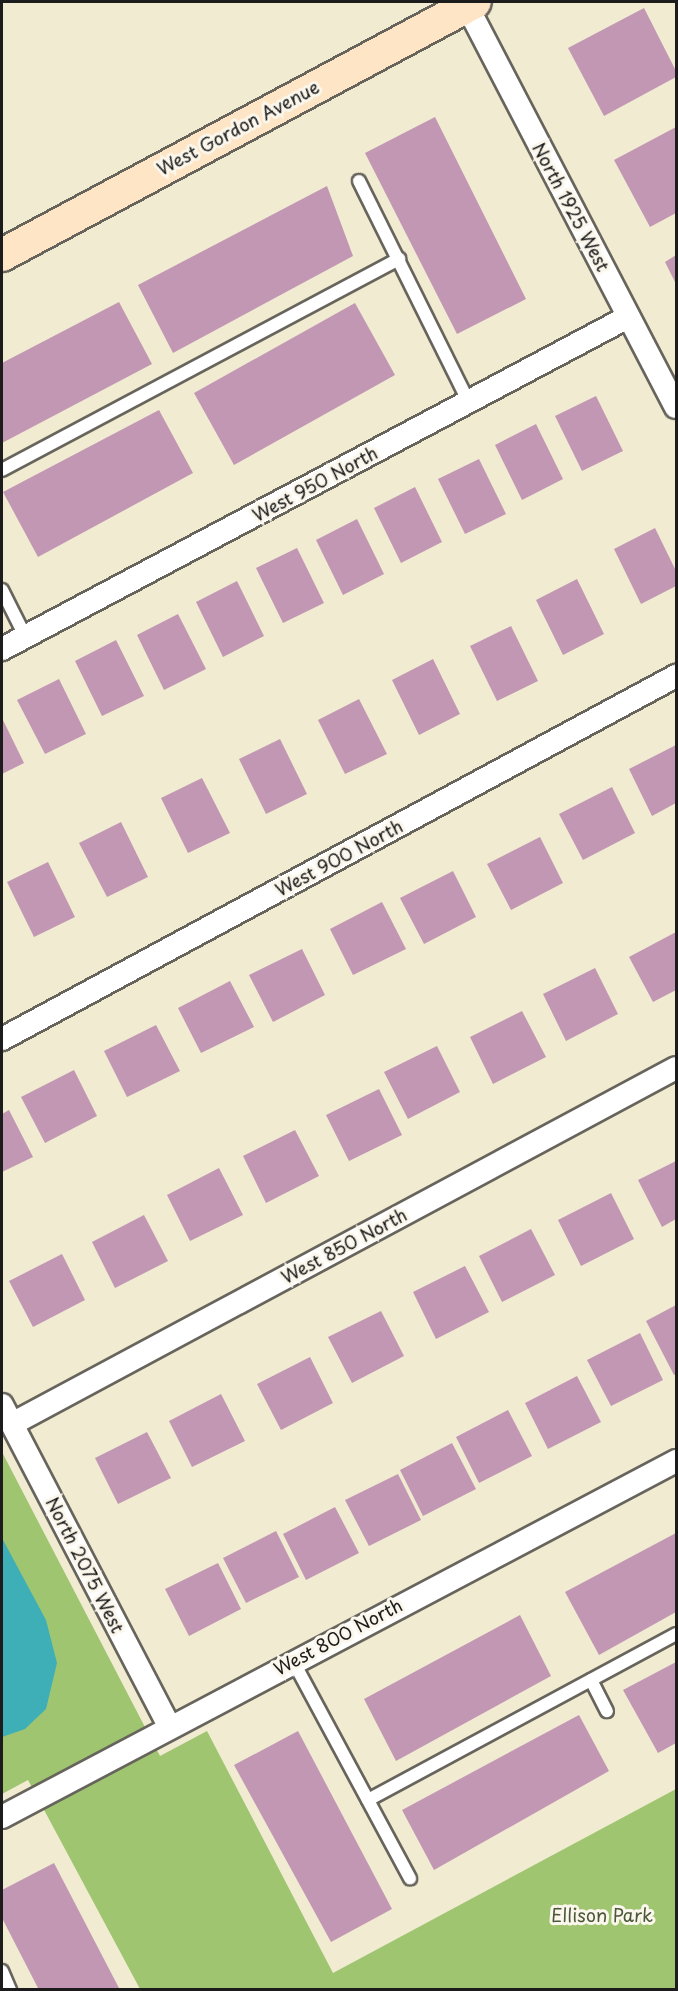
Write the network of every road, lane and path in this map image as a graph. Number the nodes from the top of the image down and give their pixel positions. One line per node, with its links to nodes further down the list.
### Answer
1 (471, 4): 3 (main road, West Gordon Avenue); 5 (street, North 1925 West)
2 (359, 181): 4 (lane)
3 (2, 255)
4 (399, 259): 6 (lane); 8 (lane)
5 (628, 317): 6 (street, West 950 North); 7 (street, North 1925 West)
6 (469, 403): 10 (street, West 950 North)
7 (676, 407)
8 (2, 470)
9 (2, 590): 10 (lane)
10 (25, 636): 11 (street, West 950 North)
11 (2, 649)
12 (676, 676): 13 (street, West 900 North)
13 (2, 1040)
14 (676, 1068): 16 (street, West 850 North)
15 (2, 1405): 16 (street, North 2075 West)
16 (12, 1424): 22 (street, North 2075 West)
17 (676, 1461): 19 (street, West 800 North)
18 (676, 1634): 20 (lane)
19 (293, 1661): 22 (street, West 800 North); 23 (lane)
20 (591, 1680): 21 (lane); 23 (lane)
21 (607, 1711)
22 (169, 1726): 24 (street, West 800 North)
23 (368, 1800): 25 (lane)
24 (2, 1816)
25 (410, 1878)
26 (2, 1971): 27 (lane)
27 (10, 1989)

